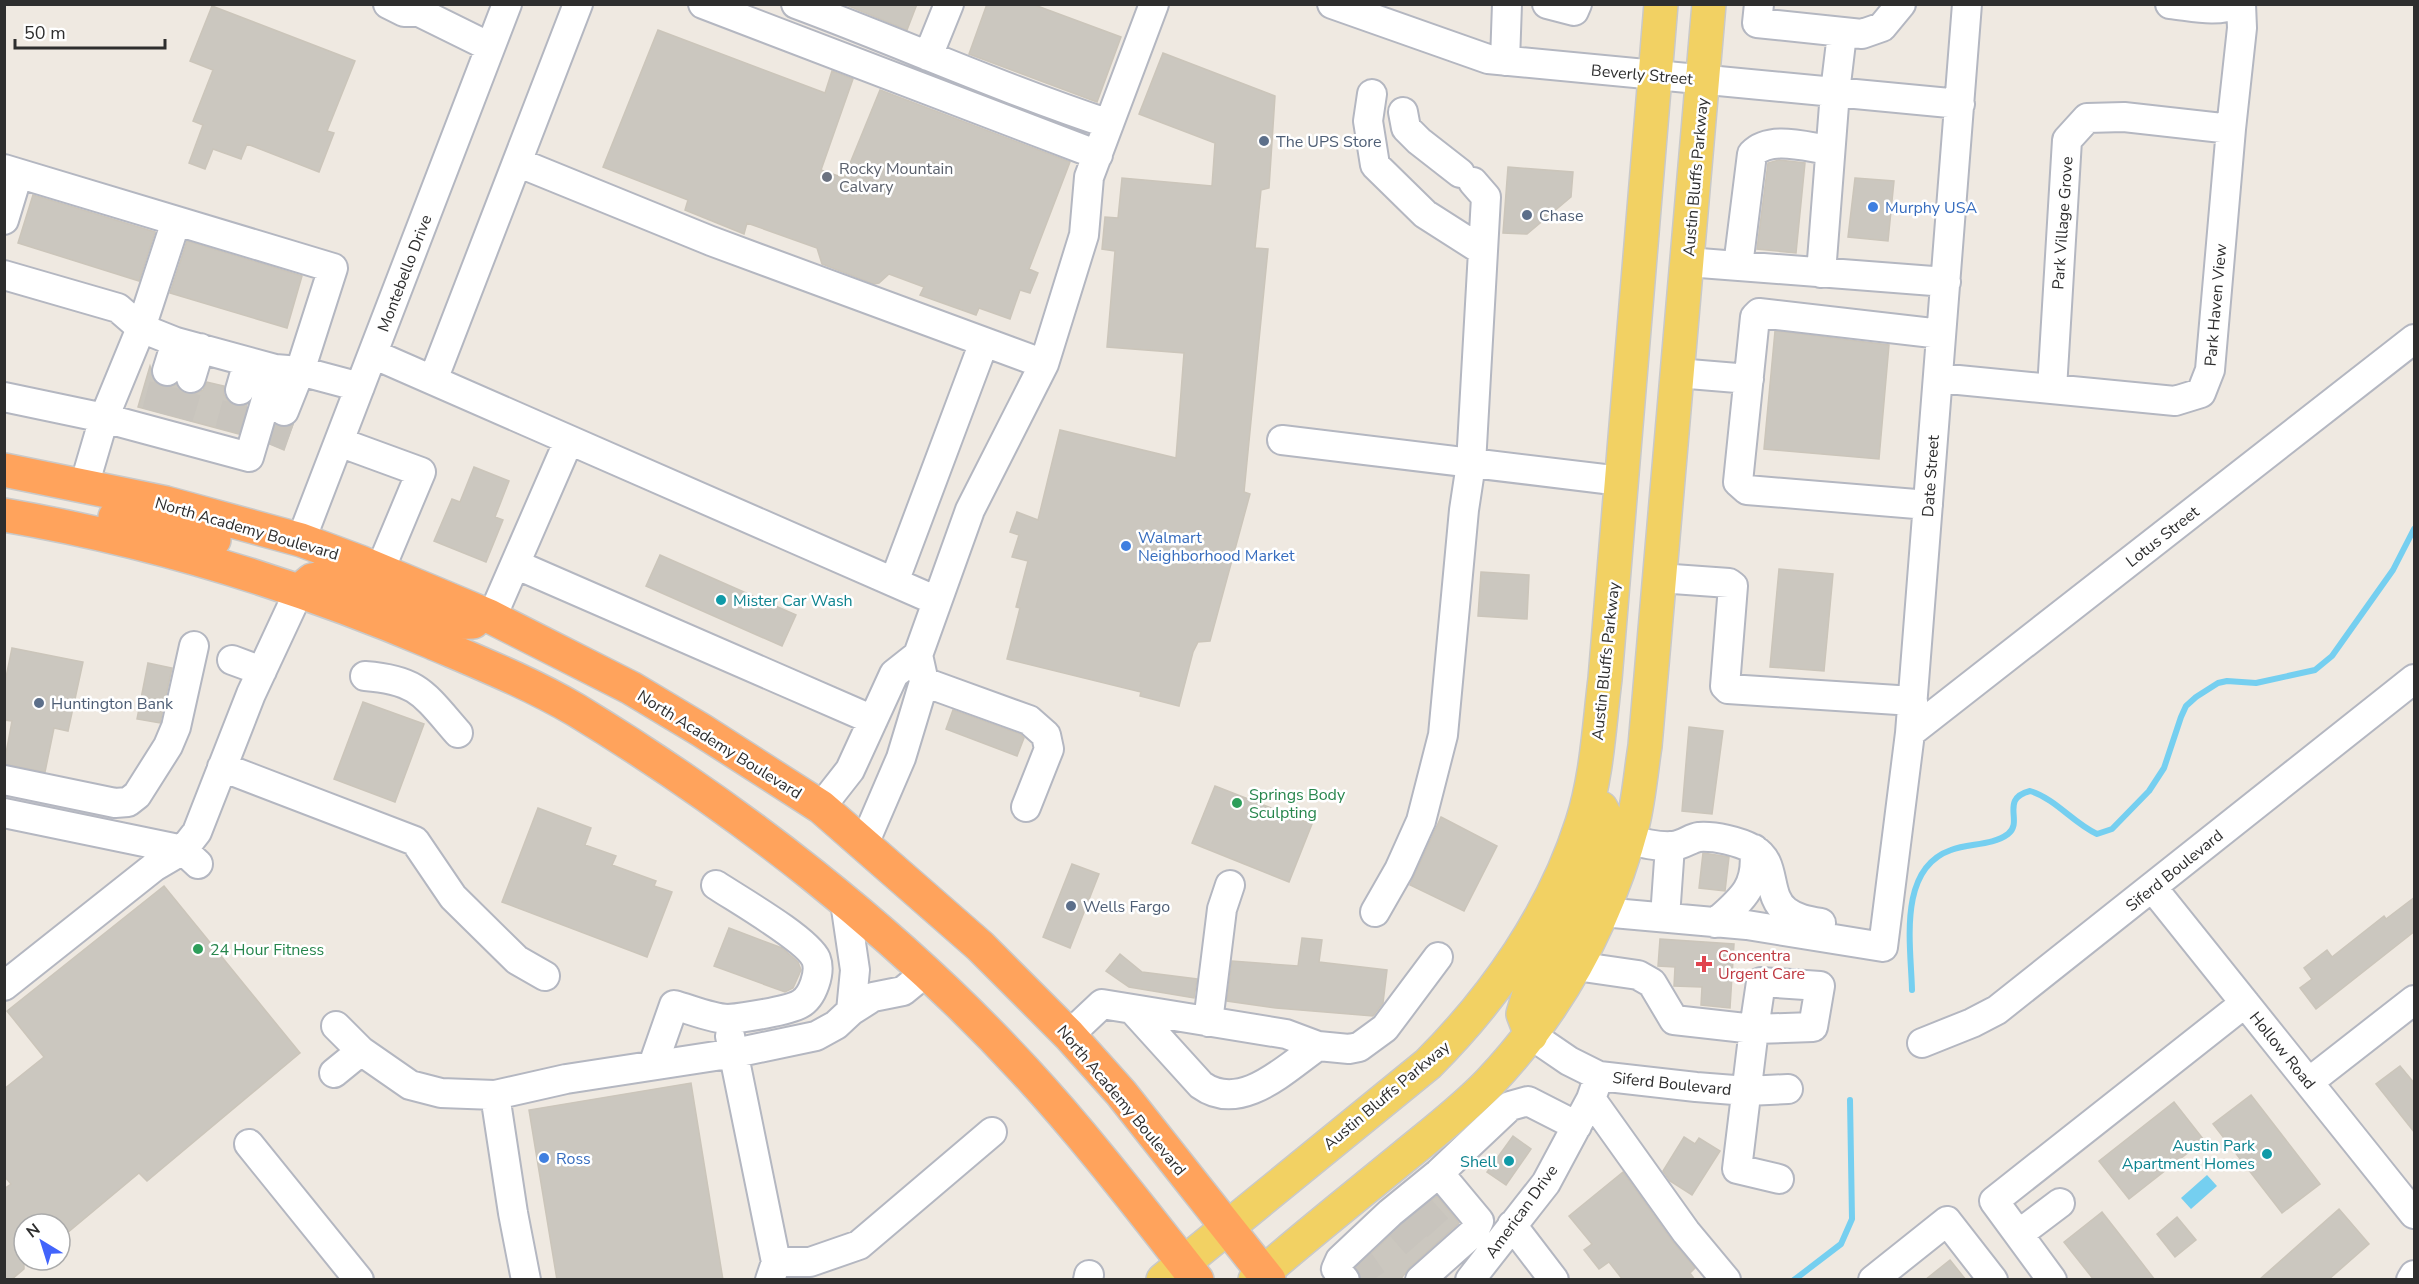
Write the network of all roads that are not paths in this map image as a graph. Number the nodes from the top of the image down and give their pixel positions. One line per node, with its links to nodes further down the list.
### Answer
1 (388, 4): 19 (street)
2 (507, 4): 24 (street, Montebello Drive)
3 (578, 4): 37 (street)
4 (703, 4): 36 (street)
5 (796, 4): 25 (street)
6 (949, 4): 25 (street)
7 (1332, 4): 20 (street, Beverly Street)
8 (1507, 4): 26 (street)
9 (1547, 4): 10 (street)
10 (1577, 4)
11 (1661, 4): 27 (main road, Austin Bluffs Parkway)
12 (1709, 4): 28 (main road, Austin Bluffs Parkway)
13 (1901, 4): 23 (street)
14 (1967, 4): 31 (street, Date Street)
15 (2170, 4): 16 (street)
16 (2235, 4)
17 (2241, 4): 34 (street)
18 (1151, 6): 33 (street)
19 (418, 8): 21 (street)
20 (1381, 12): 26 (street, Beverly Street)
21 (449, 14): 24 (street)
22 (1758, 14): 23 (street)
23 (1842, 34): 29 (street)
24 (490, 47): 52 (street, Montebello Drive)
25 (928, 56): 33 (street)
26 (1505, 61): 27 (street, Beverly Street)
27 (1656, 76): 28 (street, Beverly Street); 71 (main road, Austin Bluffs Parkway)
28 (1703, 80): 29 (street, Beverly Street); 42 (main road, Austin Bluffs Parkway)
29 (1835, 92): 31 (street, Beverly Street); 35 (street)
30 (1372, 94): 41 (street)
31 (1960, 104): 46 (street, Date Street)
32 (1403, 112): 41 (street)
33 (1109, 124): 36 (street)
34 (2230, 129): 61 (street, Park Haven View); 61 (street, Park Village Grove)
35 (1830, 150): 43 (street); 44 (street)
36 (1098, 155): 53 (street)
37 (517, 162): 50 (street); 59 (street)
38 (11, 172): 39 (street); 40 (street)
39 (4, 220)
40 (176, 221): 47 (street); 54 (street)
41 (1483, 251): 69 (street)
42 (1687, 262): 43 (street); 55 (main road, Austin Bluffs Parkway)
43 (1738, 266): 44 (street)
44 (1821, 273): 46 (street)
45 (4, 274): 47 (street)
46 (1946, 282): 48 (street, Date Street)
47 (141, 328): 51 (street); 65 (street)
48 (1941, 334): 57 (street, Date Street); 58 (street)
49 (2415, 339): 94 (street, Lotus Street)
50 (984, 342): 53 (street); 81 (street)
51 (188, 345): 54 (street); 56 (street)
52 (373, 354): 59 (street); 60 (street, Montebello Drive)
53 (1044, 364): 83 (street)
54 (274, 367): 60 (street); 62 (street); 64 (street); 65 (street)
55 (1677, 373): 58 (street); 76 (main road, Austin Bluffs Parkway)
56 (179, 374)
57 (1938, 378): 61 (street, Park Haven View); 74 (street, Date Street)
58 (1749, 379): 74 (street)
59 (433, 380): 66 (street)
60 (360, 387): 68 (street, Montebello Drive)
61 (2052, 389)
62 (240, 390)
63 (4, 397): 65 (street)
64 (284, 411)
65 (104, 418): 72 (street)
66 (569, 440): 78 (street); 81 (street)
67 (1282, 440): 69 (street)
68 (339, 441): 77 (street, Montebello Drive); 79 (street)
69 (1471, 464): 71 (street); 114 (street)
70 (4, 470): 72 (highway, North Academy Boulevard)
71 (1621, 481): 76 (main road); 97 (main road, Austin Bluffs Parkway)
72 (84, 486): 77 (highway, North Academy Boulevard)
73 (4, 495): 77 (highway)
74 (1928, 505): 91 (street, Date Street)
75 (4, 514): 82 (highway)
76 (1663, 529): 80 (main road, Austin Bluffs Parkway)
77 (301, 540): 79 (highway, North Academy Boulevard)
78 (515, 564): 84 (street); 92 (street)
79 (380, 570): 84 (highway, North Academy Boulevard)
80 (1659, 578): 91 (street); 103 (main road, Austin Bluffs Parkway)
81 (894, 582): 83 (street)
82 (299, 591): 84 (highway); 88 (street); 113 (highway)
83 (938, 601): 87 (street)
84 (490, 616): 99 (highway, North Academy Boulevard)
85 (194, 646): 98 (street)
86 (232, 660): 88 (street)
87 (921, 669): 92 (street); 100 (street); 104 (street)
88 (262, 671): 95 (street)
89 (364, 676): 93 (street)
90 (2415, 679): 110 (street, Siferd Boulevard)
91 (1912, 701): 94 (street, Date Street)
92 (873, 720): 99 (street)
93 (458, 733)
94 (1910, 733): 118 (street, Date Street)
95 (222, 767): 107 (street); 122 (street)
96 (4, 780): 98 (street)
97 (1592, 784): 132 (main road); 154 (main road, Austin Bluffs Parkway)
98 (69, 792): 102 (street)
99 (821, 807): 104 (highway, North Academy Boulevard)
100 (1026, 807)
101 (4, 813): 102 (street)
102 (62, 825): 107 (street)
103 (1627, 839): 105 (street); 115 (main road, Austin Bluffs Parkway)
104 (864, 844): 131 (highway, North Academy Boulevard)
105 (1670, 846): 106 (street); 116 (street)
106 (1754, 849): 111 (street); 112 (street)
107 (190, 857): 123 (street)
108 (716, 885): 128 (street)
109 (1230, 885): 129 (street)
110 (2152, 887): 125 (street, Hollow Road); 133 (street, Siferd Boulevard)
111 (1773, 892): 112 (street); 118 (street)
112 (1739, 901): 117 (street)
113 (845, 902): 121 (highway); 127 (street)
114 (1375, 912)
115 (1602, 912): 116 (street); 120 (main road, Austin Bluffs Parkway)
116 (1665, 917): 117 (street)
117 (1714, 923): 118 (street)
118 (1884, 942)
119 (1438, 957): 134 (street)
120 (1576, 966): 132 (main road, Austin Bluffs Parkway); 142 (street)
121 (925, 973): 127 (street); 159 (highway)
122 (545, 976)
123 (4, 986)
124 (2415, 1000): 139 (street)
125 (2245, 1003): 139 (street, Hollow Road); 155 (street)
126 (1133, 1010): 129 (street); 131 (street); 134 (street)
127 (851, 1011): 136 (street)
128 (726, 1019): 136 (street); 137 (street)
129 (1208, 1022): 134 (street)
130 (336, 1026): 135 (street)
131 (1069, 1035): 154 (highway, North Academy Boulevard)
132 (1531, 1035): 140 (street, Siferd Boulevard); 147 (main road, Austin Bluffs Parkway)
133 (1922, 1043)
134 (1318, 1046)
135 (361, 1051): 138 (street); 143 (street)
136 (735, 1053): 137 (street); 158 (street)
137 (652, 1065): 143 (street)
138 (334, 1073)
139 (2309, 1082): 152 (street, Hollow Road)
140 (1595, 1087): 142 (street, Siferd Boulevard); 144 (street, American Drive); 166 (street)
141 (1788, 1089): 142 (street, Siferd Boulevard)
142 (1747, 1091): 149 (street)
143 (495, 1095): 163 (street)
144 (1577, 1126): 148 (street); 153 (street, American Drive)
145 (992, 1132): 158 (street)
146 (249, 1144): 162 (street)
147 (1387, 1171): 151 (street); 161 (main road, Austin Bluffs Parkway)
148 (1439, 1173): 151 (street); 156 (street)
149 (1779, 1179)
150 (2060, 1203): 155 (street)
151 (1404, 1210): 157 (street)
152 (2415, 1214)
153 (1512, 1225): 156 (street, American Drive); 165 (street)
154 (1227, 1227): 159 (main road, Austin Bluffs Parkway); 161 (highway, North Academy Boulevard)
155 (2019, 1234): 169 (street)
156 (1450, 1254): 164 (street, American Drive)
157 (1351, 1262)
158 (773, 1271)
159 (1181, 1274)
160 (2415, 1275): 170 (street)
161 (1263, 1277)
162 (359, 1280)
163 (526, 1280)
164 (1470, 1280)
165 (1554, 1280)
166 (1726, 1280)
167 (1873, 1280): 168 (street)
168 (1993, 1280)
169 (2052, 1280)
170 (2411, 1280)

